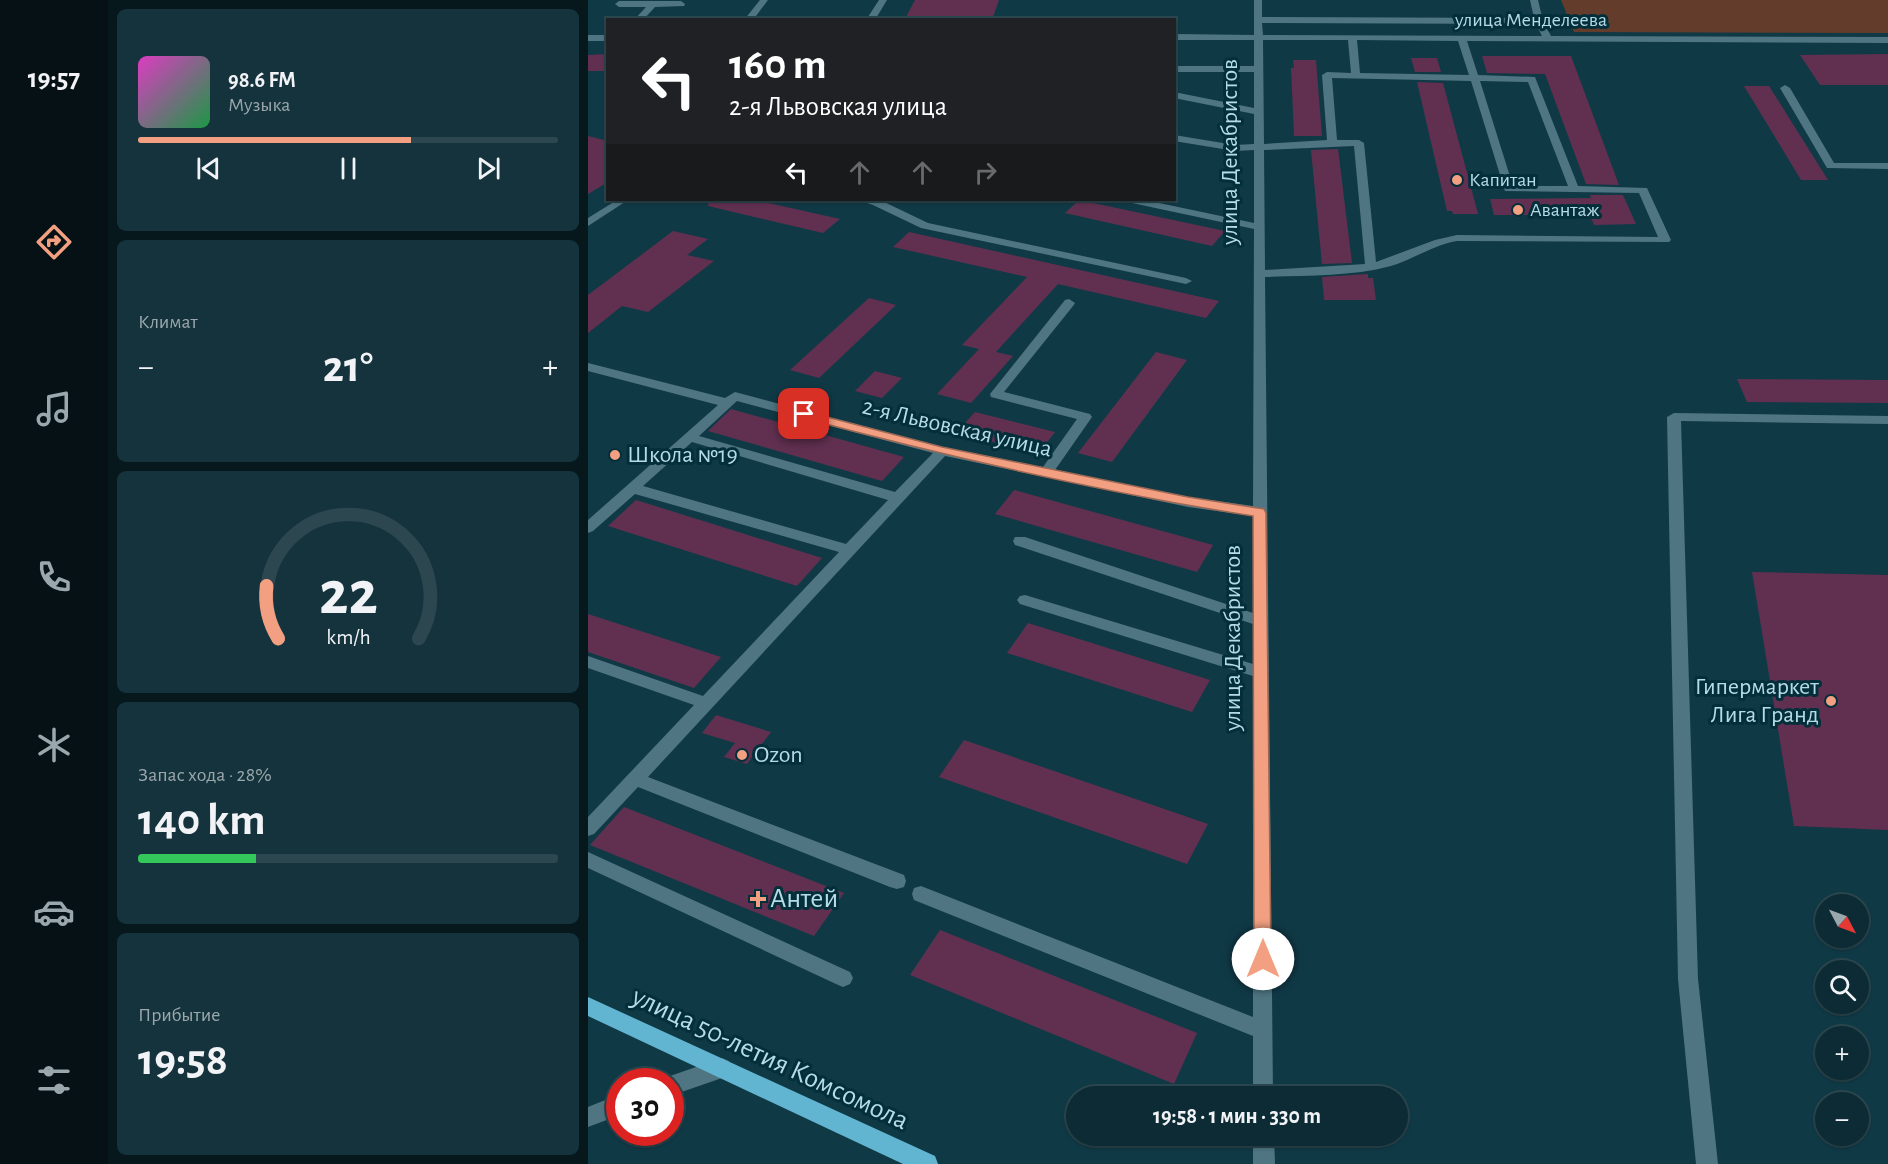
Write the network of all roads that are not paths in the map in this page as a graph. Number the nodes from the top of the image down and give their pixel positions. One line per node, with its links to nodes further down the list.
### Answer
1 (764, 0): 9 (street)
2 (883, 0): 10 (street)
3 (1258, 0): 11 (street, улица Декабристов)
4 (1534, 0): 12 (street)
5 (619, 4): 6 (street)
6 (653, 4): 7 (street); 8 (street)
7 (681, 4)
8 (640, 18)
9 (750, 18)
10 (871, 18)
11 (1257, 20): 12 (street); 14 (street, улица Декабристов)
12 (1539, 21): 19 (street)
13 (1176, 37): 14 (street, улица Менделеева)
14 (1257, 37): 17 (street, улица Менделеева); 22 (street, улица Декабристов)
15 (588, 38): 16 (street)
16 (606, 38)
17 (1352, 38): 18 (street, улица Менделеева); 23 (street)
18 (1462, 38): 19 (street, улица Менделеева); 24 (street)
19 (1548, 38): 20 (street, улица Менделеева)
20 (1888, 40)
21 (1176, 69): 22 (street)
22 (1257, 69): 27 (street, улица Декабристов)
23 (1356, 76): 24 (street); 29 (street)
24 (1474, 77): 32 (street); 32 (street)
25 (1785, 88): 31 (street)
26 (1176, 95): 27 (street)
27 (1257, 112): 30 (street, улица Декабристов)
28 (1176, 138): 30 (street)
29 (1332, 142): 30 (street); 38 (street)
30 (1260, 146): 37 (street, улица Декабристов)
31 (1888, 166)
32 (1574, 189): 38 (street)
33 (621, 201): 36 (street)
34 (870, 201): 40 (street)
35 (1137, 201): 37 (street)
36 (588, 223)
37 (1258, 227): 39 (street, улица Декабристов)
38 (1371, 267): 39 (street)
39 (1258, 274): 50 (street, улица Декабристов)
40 (1186, 281)
41 (1069, 303): 47 (street)
42 (588, 367): 43 (street)
43 (727, 403): 45 (street); 46 (street, 2-я Львовская улица)
44 (1888, 420): 75 (street)
45 (689, 437): 48 (street); 49 (street)
46 (942, 451): 47 (street, 2-я Львовская улица); 49 (street)
47 (1046, 472): 50 (street, 2-я Львовская улица)
48 (632, 488): 51 (street); 53 (street)
49 (898, 498): 53 (street)
50 (1259, 513): 55 (street, улица Декабристов)
51 (588, 528)
52 (1020, 541): 55 (street)
53 (849, 550): 58 (street)
54 (1025, 600): 57 (street)
55 (1260, 621): 57 (street, улица Декабристов)
56 (588, 662): 58 (street)
57 (1261, 672): 66 (street, улица Декабристов)
58 (706, 703): 59 (street)
59 (635, 779): 60 (street); 62 (street)
60 (588, 830)
61 (588, 860): 64 (street)
62 (897, 881)
63 (921, 894): 66 (street)
64 (843, 978)
65 (588, 1006): 67 (main road, улица 50-летия Комсомола)
66 (1263, 1031): 69 (street, улица Декабристов)
67 (722, 1068): 68 (street); 73 (main road, улица 50-летия Комсомола)
68 (684, 1081)
69 (1263, 1086)
70 (606, 1110): 71 (street)
71 (588, 1117)
72 (1264, 1146): 74 (street)
73 (927, 1164)
74 (1264, 1164)
75 (1707, 1164)

